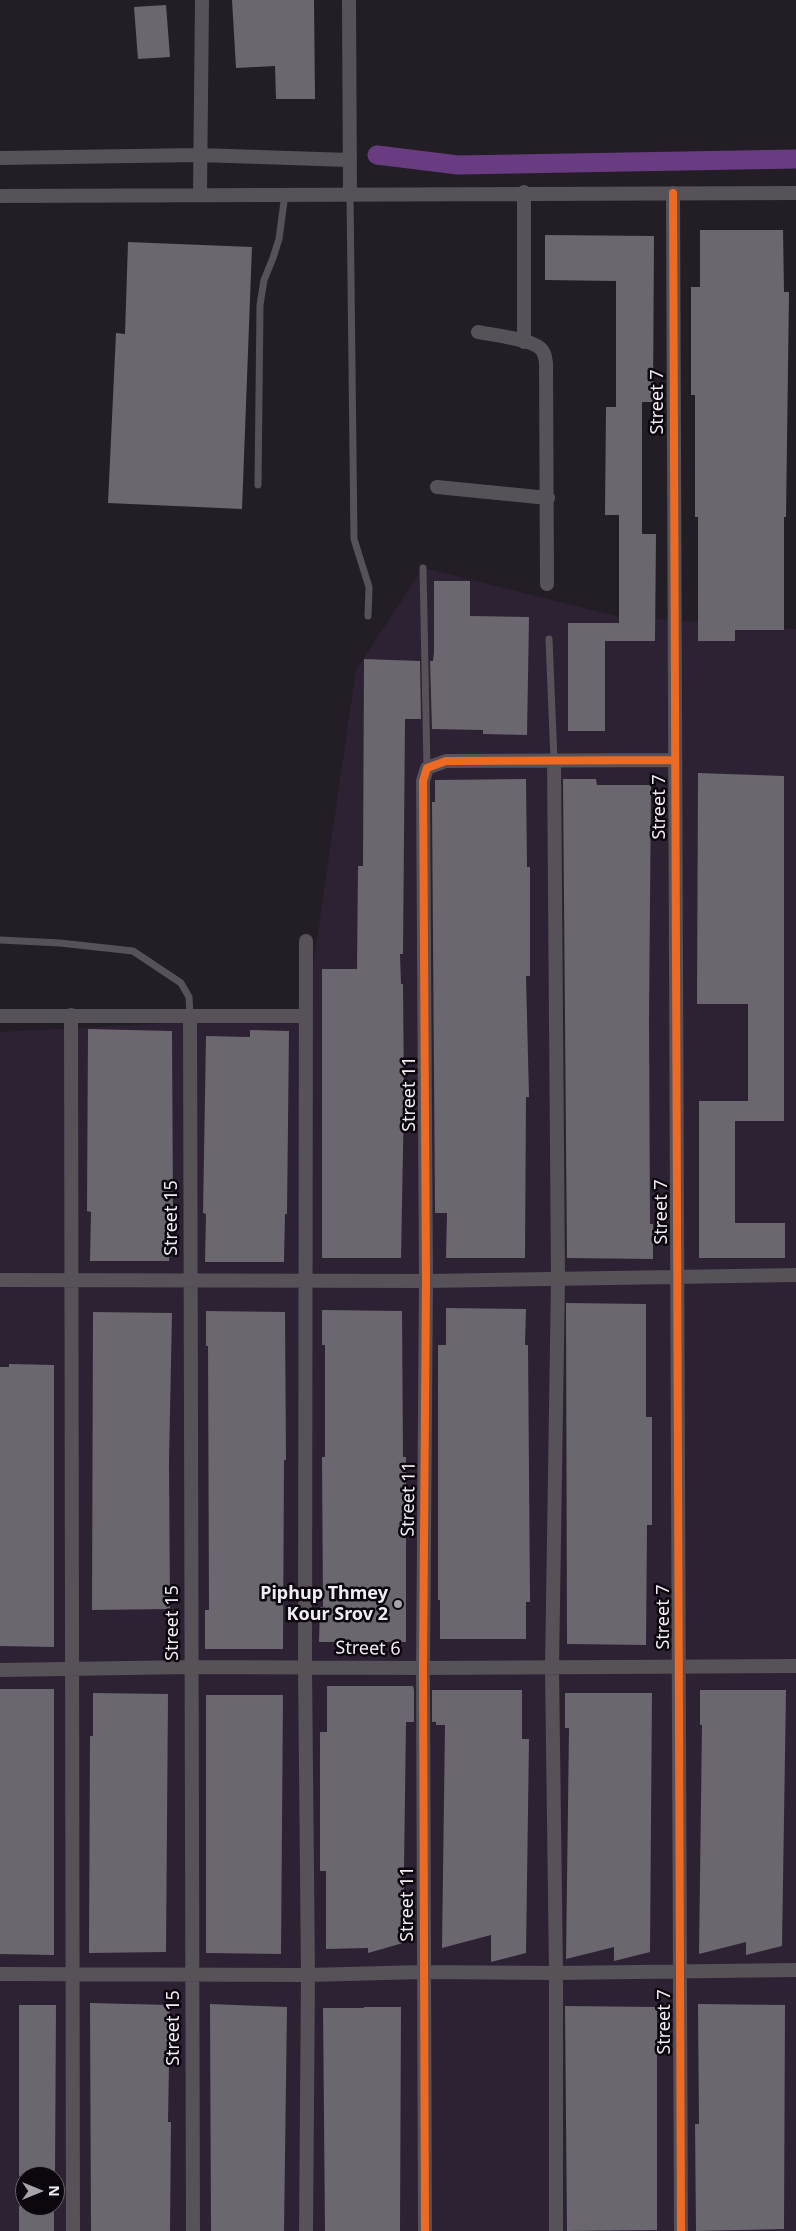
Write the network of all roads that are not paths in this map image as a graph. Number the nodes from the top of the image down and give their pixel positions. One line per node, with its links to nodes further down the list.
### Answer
1 (202, 0): 3 (street)
2 (349, 0): 5 (street)
3 (199, 155): 4 (street); 5 (street); 11 (street)
4 (0, 158)
5 (349, 160): 10 (street)
6 (524, 192): 7 (street); 10 (street); 14 (street)
7 (672, 193): 8 (street); 23 (street, Street 7)
8 (796, 193)
9 (286, 194): 10 (street); 11 (street); 15 (lane)
10 (350, 194): 20 (lane)
11 (200, 195): 12 (street)
12 (0, 196)
13 (478, 332): 14 (street)
14 (524, 342): 17 (street)
15 (258, 485)
16 (437, 487): 17 (street)
17 (548, 498): 19 (street)
18 (424, 568): 24 (lane)
19 (547, 584)
20 (368, 616)
21 (549, 639): 22 (lane)
22 (554, 760): 23 (street); 24 (street); 33 (street)
23 (675, 760): 32 (street, Street 7)
24 (427, 768): 38 (street, Street 11)
25 (0, 940): 29 (lane)
26 (306, 941): 30 (street)
27 (71, 1015): 28 (street); 29 (street); 35 (street)
28 (0, 1016)
29 (190, 1016): 30 (street); 36 (street, Street 15)
30 (306, 1016): 37 (street)
31 (796, 1275): 32 (street)
32 (677, 1277): 33 (street); 45 (street, Street 7)
33 (558, 1279): 38 (street); 44 (street)
34 (0, 1280): 35 (street)
35 (72, 1280): 36 (street); 42 (street)
36 (191, 1281): 37 (street); 40 (street, Street 15)
37 (306, 1281): 38 (street); 41 (street)
38 (426, 1281): 43 (street, Street 11)
39 (796, 1666): 45 (street, Street 6)
40 (191, 1667): 41 (street, Street 6); 42 (street, Street 6); 53 (street, Street 15)
41 (305, 1667): 43 (street, Street 6); 54 (street)
42 (73, 1668): 46 (street, Street 6); 51 (street)
43 (423, 1668): 44 (street, Street 6); 49 (street, Street 11)
44 (552, 1668): 45 (street, Street 6); 52 (street)
45 (679, 1668): 47 (street, Street 7)
46 (0, 1670)
47 (680, 1970): 48 (street); 52 (street); 60 (street, Street 7)
48 (796, 1970)
49 (424, 1972): 52 (street); 54 (street); 58 (street, Street 11)
50 (0, 1974): 51 (street)
51 (73, 1974): 53 (street); 55 (street)
52 (556, 1974): 59 (street)
53 (193, 1975): 54 (street); 56 (street, Street 15)
54 (308, 1975): 57 (street)
55 (74, 2231)
56 (194, 2231)
57 (306, 2231)
58 (424, 2231)
59 (556, 2231)
60 (681, 2231)

